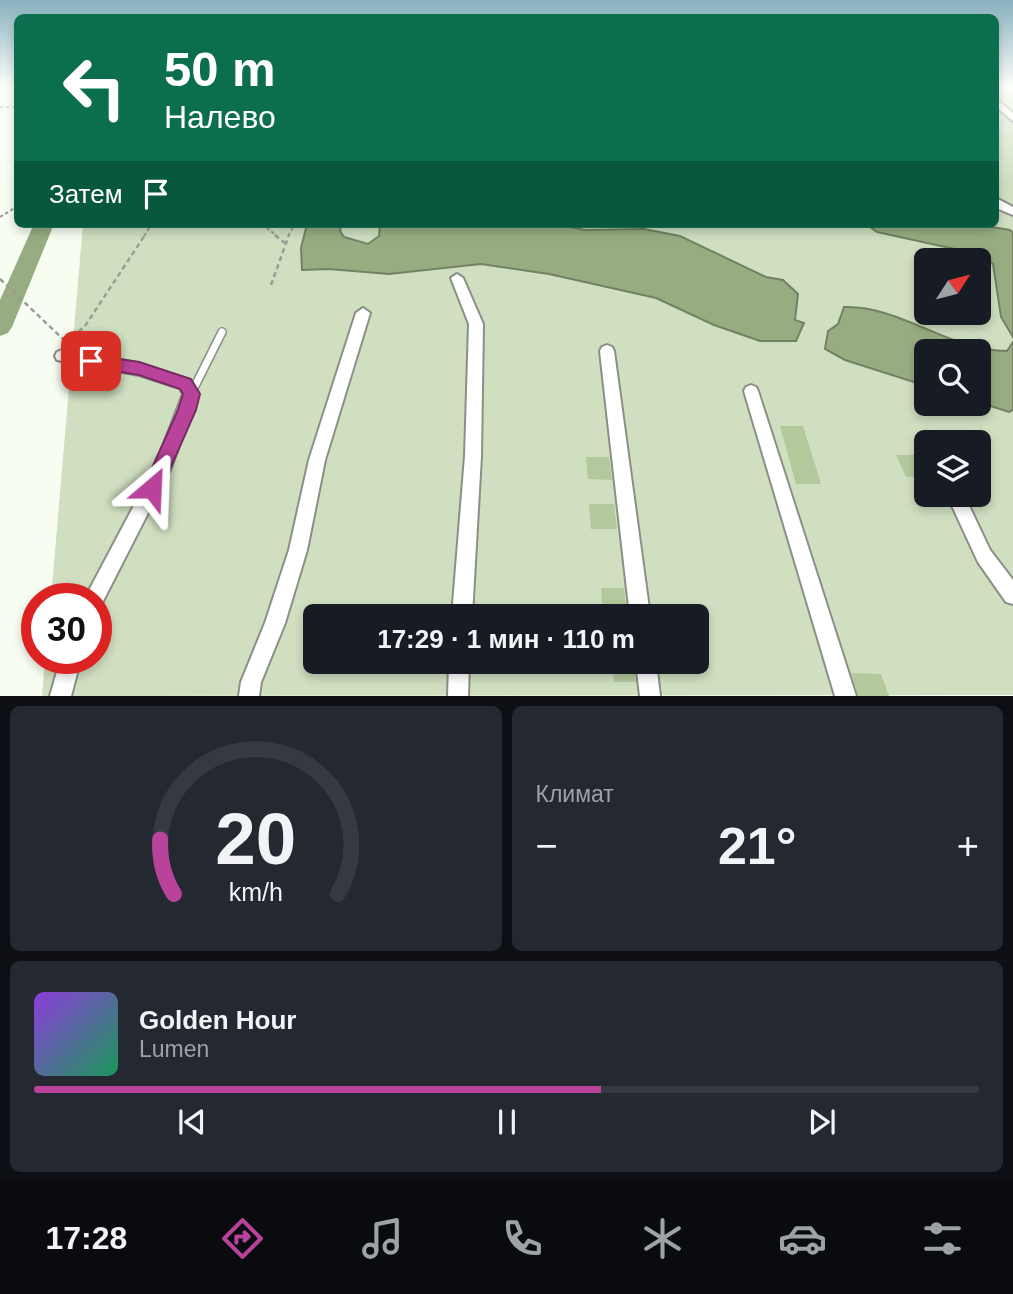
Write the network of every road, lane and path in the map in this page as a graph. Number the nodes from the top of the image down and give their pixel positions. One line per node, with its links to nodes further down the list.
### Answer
1 (149, 228): 10 (path)
2 (267, 228): 4 (path)
3 (293, 228): 4 (path)
4 (286, 244): 7 (path)
5 (457, 278): 17 (street)
6 (0, 279): 10 (path)
7 (271, 285)
8 (363, 313): 23 (street)
9 (222, 332): 13 (lane)
10 (64, 349): 13 (street)
11 (607, 351): 18 (street)
12 (751, 391): 26 (street)
13 (191, 394): 15 (street)
14 (962, 507): 16 (street)
15 (102, 583)
16 (1013, 595)
17 (463, 604)
18 (639, 604)
19 (66, 674): 22 (street)
20 (459, 674): 24 (street)
21 (647, 674): 25 (street)
22 (60, 695)
23 (249, 695)
24 (458, 695)
25 (650, 695)
26 (846, 695)

